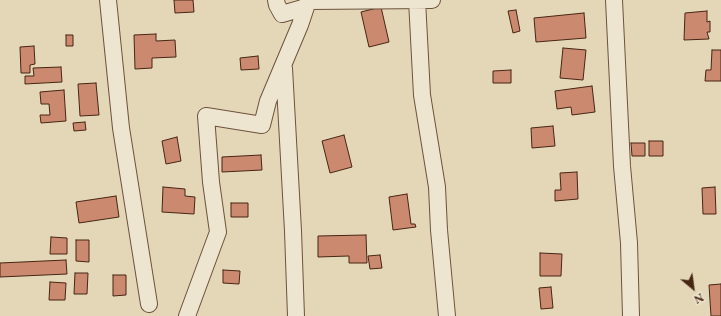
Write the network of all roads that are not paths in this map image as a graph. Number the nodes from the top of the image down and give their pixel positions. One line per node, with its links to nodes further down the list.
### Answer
1 (108, 0): 8 (street)
2 (276, 0): 6 (street)
3 (417, 0): 4 (street); 6 (street); 11 (street)
4 (432, 0)
5 (614, 0): 12 (street)
6 (310, 3): 7 (street)
7 (284, 63): 9 (street); 10 (street)
8 (149, 304)
9 (186, 316)
10 (296, 316)
11 (447, 316)
12 (631, 316)

